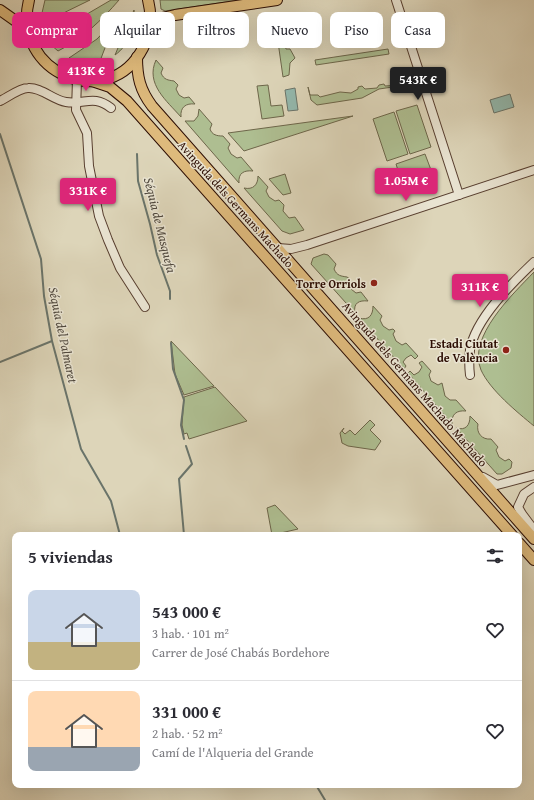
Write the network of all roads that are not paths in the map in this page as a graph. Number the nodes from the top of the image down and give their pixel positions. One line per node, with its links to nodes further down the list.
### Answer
1 (29, 0): 6 (main road)
2 (148, 0): 7 (main road)
3 (277, 0): 8 (main road)
4 (396, 0): 19 (street)
5 (0, 10): 9 (main road)
6 (27, 12)
7 (150, 12)
8 (175, 15)
9 (12, 18)
10 (34, 48): 13 (main road)
11 (143, 48): 12 (main road)
12 (137, 57): 14 (main road); 20 (main road, Avinguda dels Germans Machado Machado)
13 (77, 80): 14 (main road); 16 (street)
14 (92, 81): 28 (main road, Avinguda dels Germans Machado)
15 (0, 101): 16 (street)
16 (75, 103): 17 (street); 22 (street)
17 (111, 108)
18 (534, 170): 19 (street)
19 (459, 195): 20 (street)
20 (278, 248): 24 (main road, Avinguda dels Germans Machado Machado)
21 (534, 262): 23 (street)
22 (145, 307)
23 (470, 375)
24 (474, 470): 25 (street); 29 (main road, Avinguda dels Germans Machado Machado)
25 (534, 475)
26 (534, 487): 27 (street)
27 (534, 530)
28 (509, 532)
29 (534, 539)
30 (522, 546): 31 (main road)
31 (534, 560)

